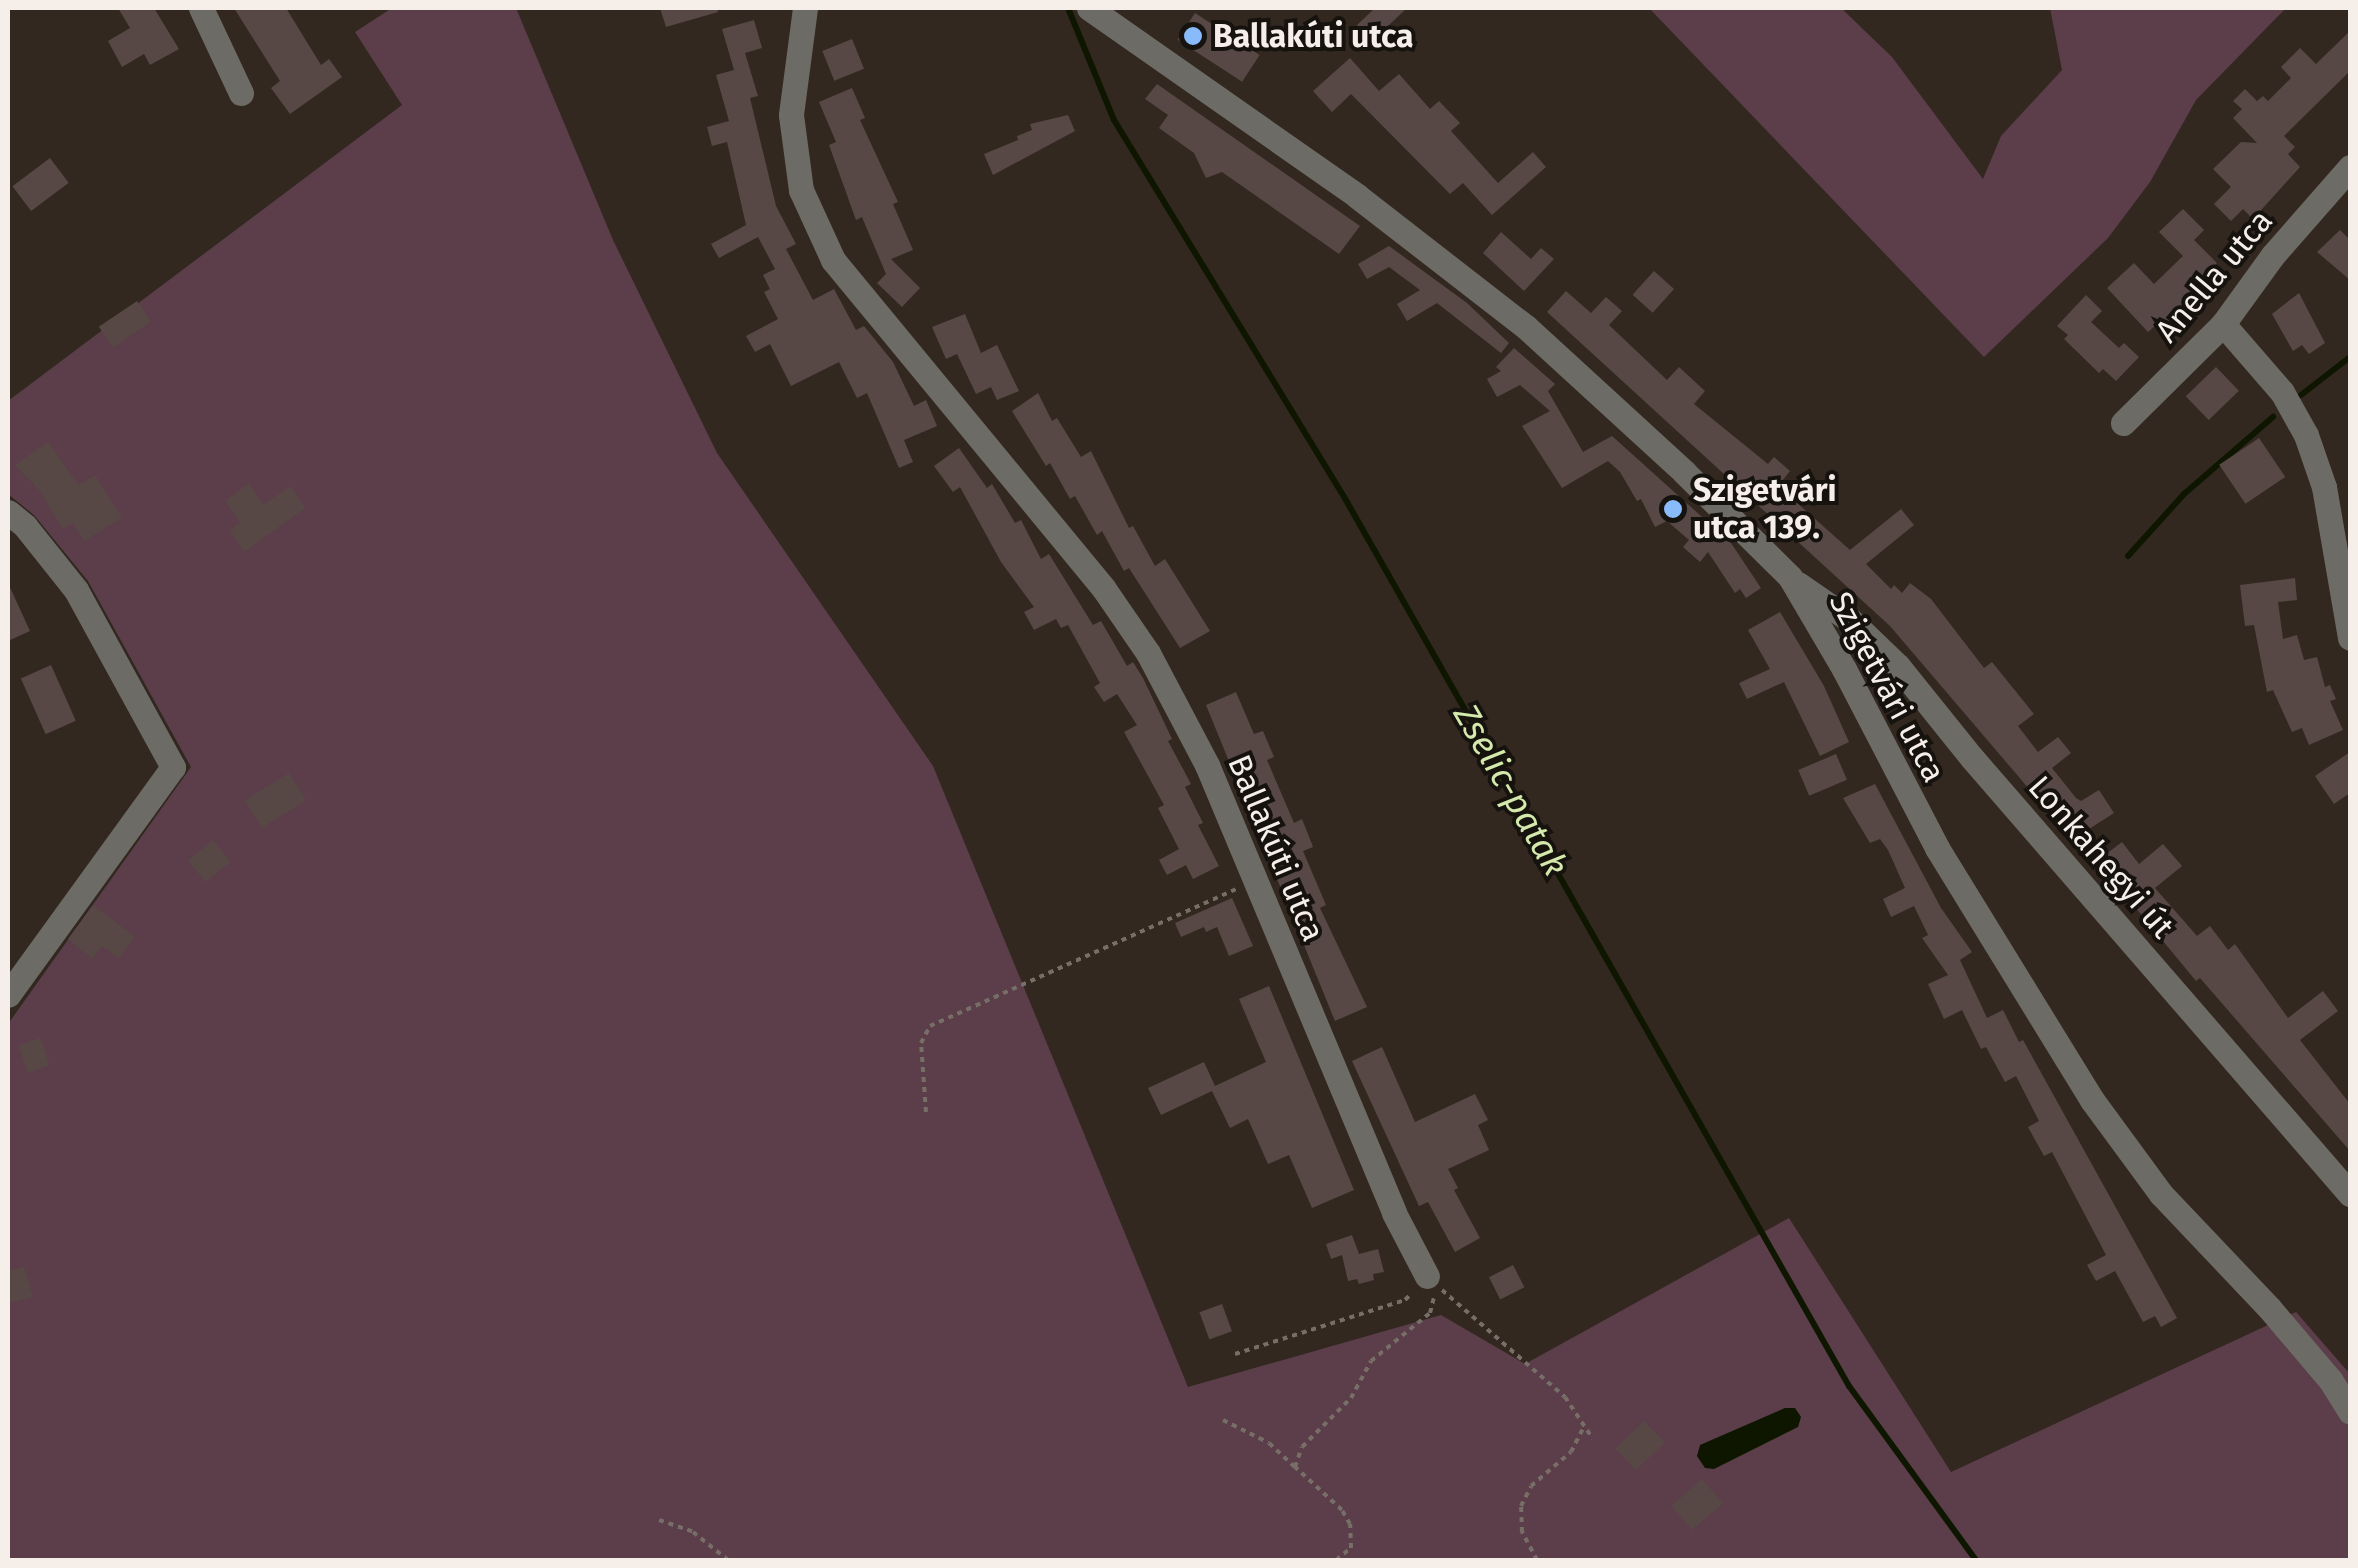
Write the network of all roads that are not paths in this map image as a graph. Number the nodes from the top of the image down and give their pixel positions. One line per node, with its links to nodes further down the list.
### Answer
1 (202, 8): 4 (street)
2 (805, 8): 13 (street, Ballakúti utca)
3 (1094, 11): 9 (street, Szigetvári utca)
4 (241, 93)
5 (2350, 167): 6 (street, Anella utca)
6 (2224, 324): 7 (street, Anella utca); 10 (street)
7 (2123, 423)
8 (8, 512): 11 (street)
9 (1790, 578): 12 (street, Lonkahegyi út); 14 (street, Szigetvári utca)
10 (2350, 638)
11 (8, 995)
12 (2350, 1194)
13 (1427, 1276)
14 (2350, 1412)

